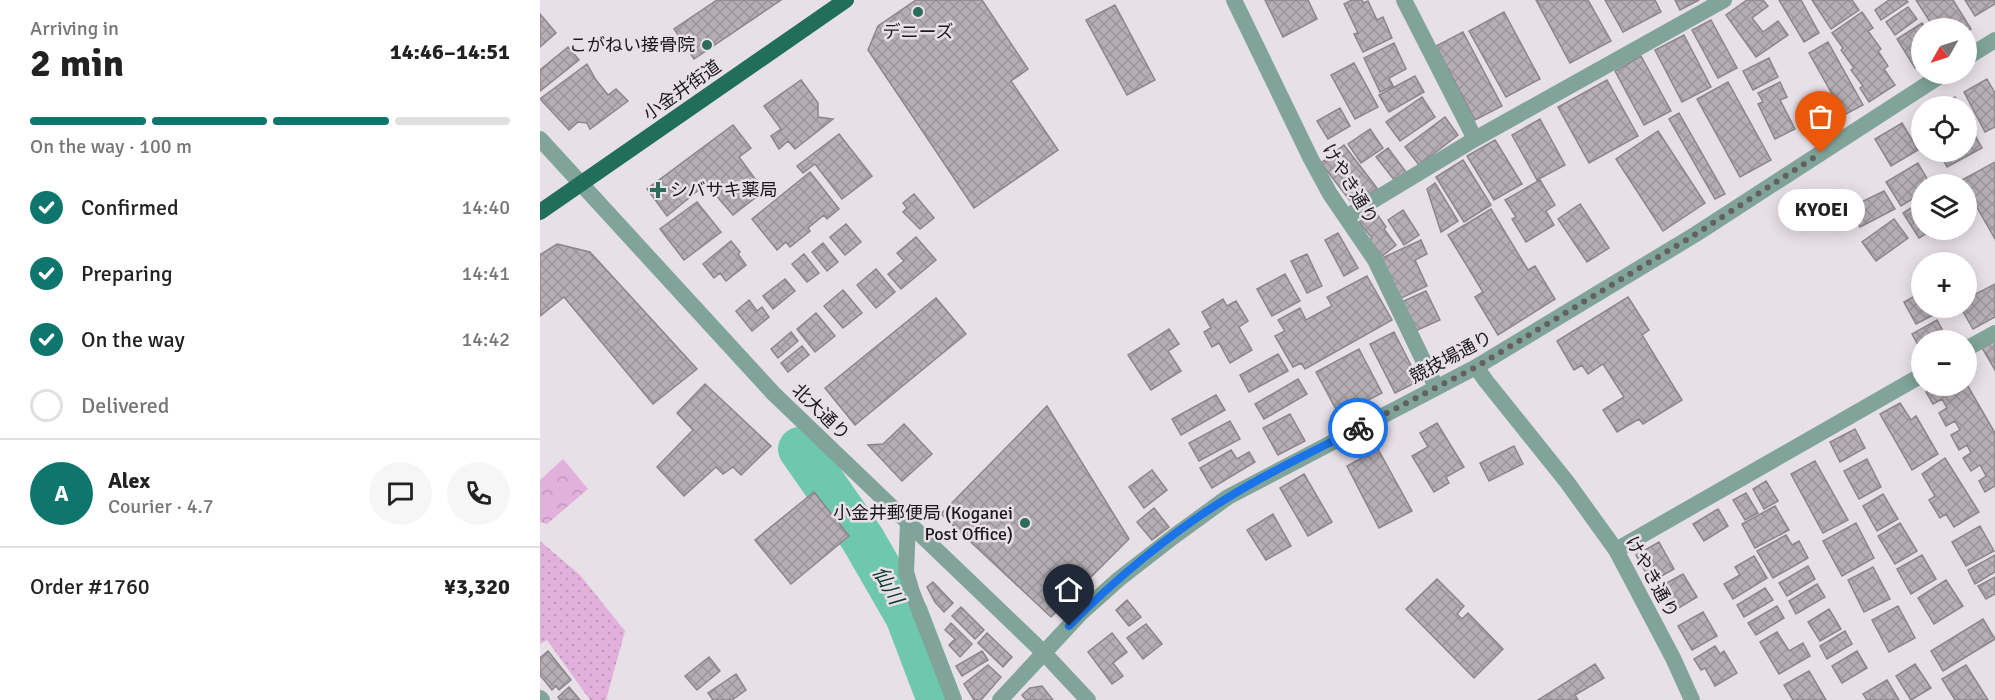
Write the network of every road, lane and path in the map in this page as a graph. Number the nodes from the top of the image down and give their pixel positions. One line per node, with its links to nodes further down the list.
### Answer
1 (846, 0): 10 (main road, 小金井街道)
2 (1234, 0): 12 (street, けやき通り)
3 (1404, 0): 9 (street)
4 (1724, 0): 9 (street)
5 (1993, 46): 6 (street)
6 (1977, 53)
7 (1928, 84): 15 (street, 競技場通り)
8 (540, 139): 10 (street, 北大通り)
9 (1475, 140): 12 (street)
10 (581, 185): 11 (main road, 小金井街道); 18 (street, 北大通り)
11 (540, 212)
12 (1346, 217): 17 (street, けやき通り)
13 (1995, 333): 14 (street)
14 (1977, 343)
15 (1476, 367): 17 (street, 競技場通り); 19 (street, けやき通り)
16 (1911, 381): 19 (street)
17 (1436, 387): 20 (street, 競技場通り)
18 (908, 523): 20 (street, 北大通り); 21 (street)
19 (1616, 550): 24 (street, けやき通り)
20 (1043, 652): 22 (street, 競技場通り); 23 (street, 北大通り)
21 (954, 700)
22 (1000, 700)
23 (1088, 700)
24 (1692, 700)

